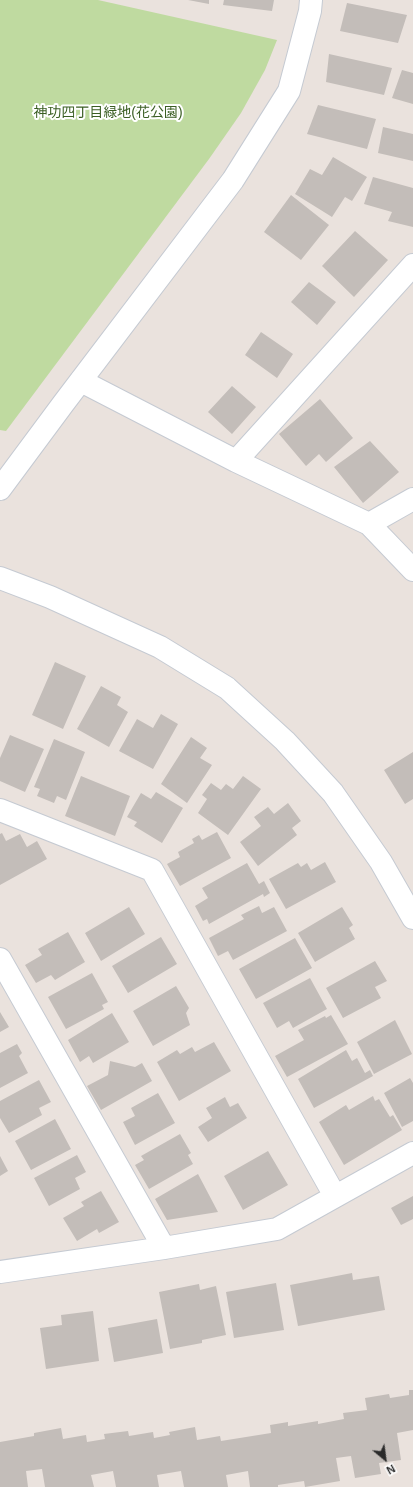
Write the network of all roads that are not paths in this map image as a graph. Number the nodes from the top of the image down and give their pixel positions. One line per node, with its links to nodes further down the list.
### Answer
1 (311, 0): 3 (street)
2 (413, 265): 4 (street)
3 (81, 381): 4 (street); 5 (street)
4 (236, 461): 7 (street)
5 (0, 489)
6 (413, 499): 7 (street)
7 (368, 524): 8 (street)
8 (413, 570)
9 (0, 578): 11 (street)
10 (0, 810): 14 (street)
11 (413, 918)
12 (0, 959): 15 (street)
13 (413, 1153): 14 (street)
14 (334, 1196): 15 (street)
15 (164, 1248): 16 (street)
16 (0, 1272)

